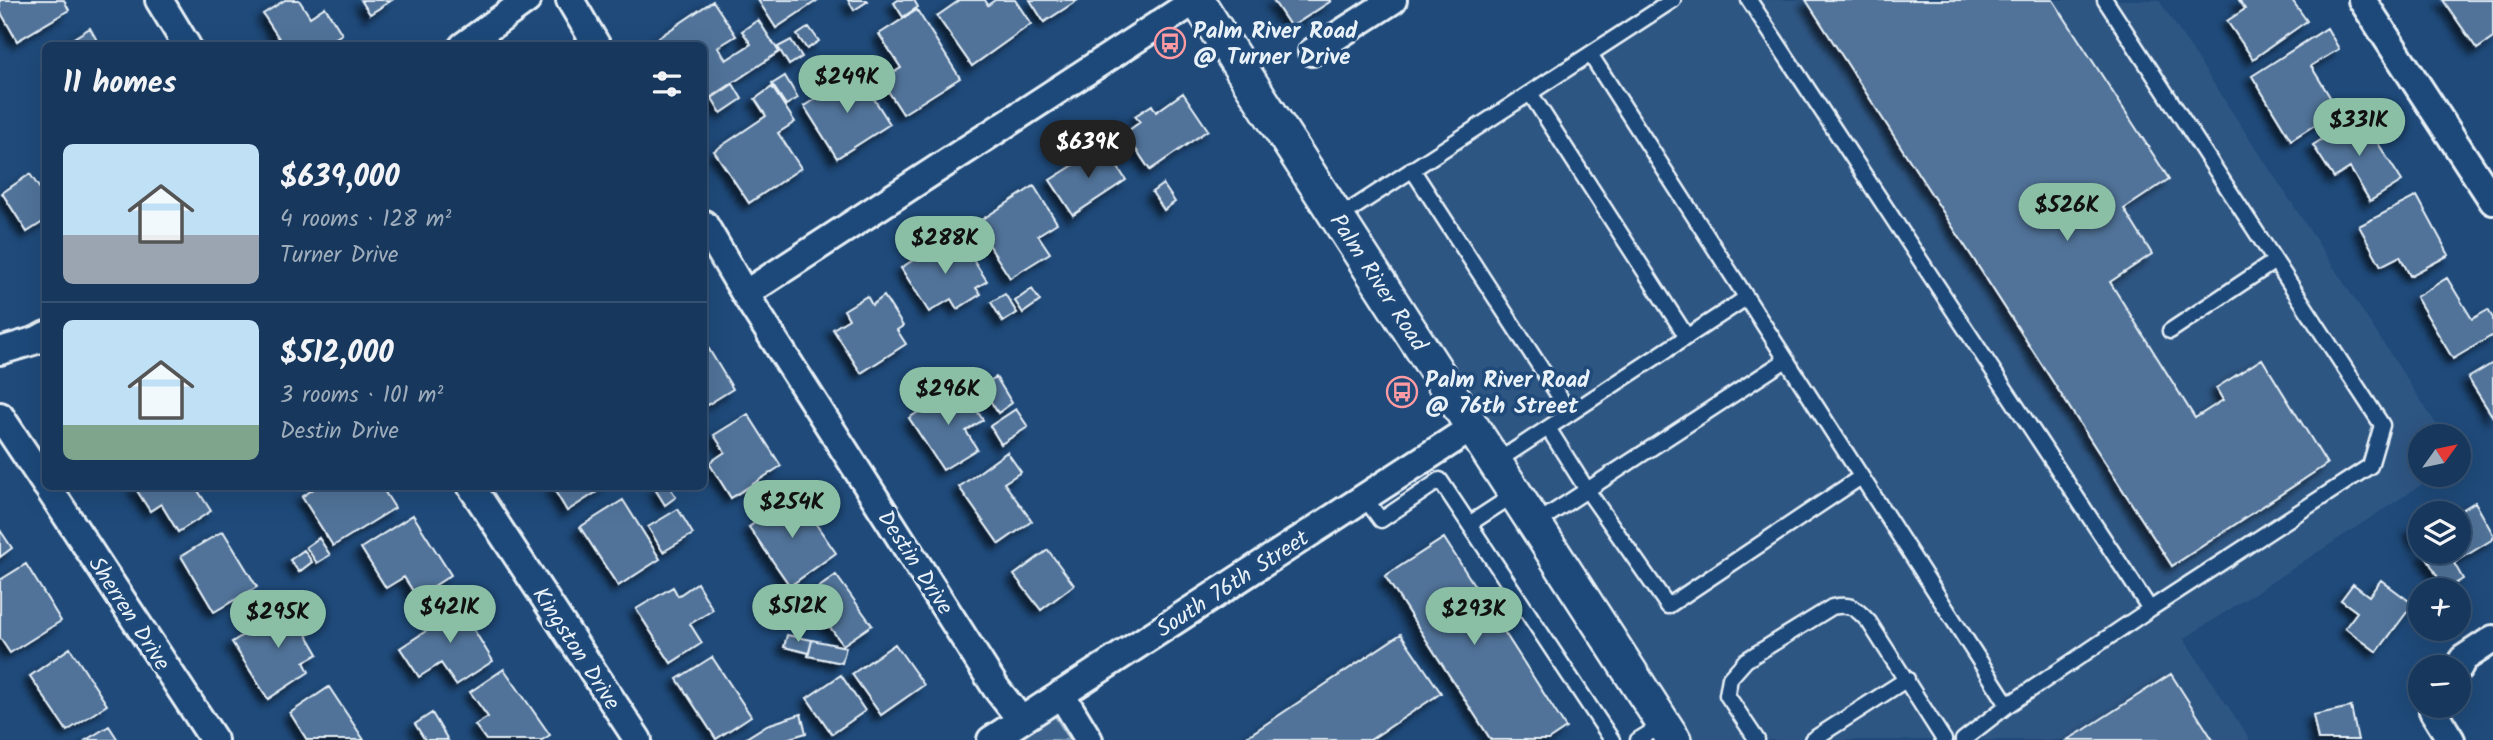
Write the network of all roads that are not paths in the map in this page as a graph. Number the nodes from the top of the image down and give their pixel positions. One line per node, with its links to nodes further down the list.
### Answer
1 (159, 0): 10 (street)
2 (527, 0): 11 (street)
3 (570, 0): 12 (street)
4 (1197, 0): 18 (street, Palm River Road); 21 (street)
5 (1393, 0): 13 (street)
6 (1673, 0): 14 (lane)
7 (1749, 0): 44 (lane)
8 (2105, 0): 20 (lane)
9 (2362, 0): 17 (street)
10 (185, 42)
11 (469, 42)
12 (595, 42)
13 (1312, 52)
14 (1590, 54): 15 (lane); 22 (lane)
15 (1530, 93): 16 (lane); 25 (lane)
16 (1412, 169): 18 (lane); 28 (lane)
17 (2493, 201)
18 (1338, 218): 30 (street, Palm River Road)
19 (707, 229): 21 (street, Destin Drive)
20 (2275, 261): 23 (lane); 44 (lane)
21 (745, 293): 51 (street, Destin Drive)
22 (1746, 298): 25 (lane); 27 (lane)
23 (2170, 331)
24 (42, 337): 26 (street)
25 (1687, 337): 28 (lane)
26 (0, 351)
27 (1786, 360): 34 (lane); 39 (lane)
28 (1570, 413): 31 (lane)
29 (0, 416): 35 (street, Sherren Drive)
30 (1473, 426): 32 (street, South 76th Street); 33 (street, Palm River Road)
31 (1548, 428): 33 (lane); 39 (lane)
32 (1425, 458): 36 (lane); 41 (street, South 76th Street)
33 (1496, 462): 40 (street, Palm River Road)
34 (1861, 477): 39 (lane); 49 (lane)
35 (42, 480)
36 (1440, 480): 41 (lane); 42 (lane)
37 (49, 490): 53 (street, Sherren Drive)
38 (474, 490): 54 (street, Kingston Drive)
39 (1587, 490): 43 (lane)
40 (1516, 493): 42 (lane); 43 (street, Palm River Road)
41 (1364, 497): 48 (street, South 76th Street)
42 (1469, 524): 57 (lane)
43 (1535, 524): 52 (street, Palm River Road)
44 (2150, 610): 49 (lane)
45 (2493, 639): 46 (street)
46 (2469, 655)
47 (1907, 679): 58 (lane); 59 (lane); 60 (lane)
48 (1061, 695): 51 (street, South 76th Street); 56 (street)
49 (2008, 705): 61 (lane)
50 (2439, 718): 62 (street)
51 (1021, 720): 55 (street, South 76th Street)
52 (1659, 735)
53 (214, 740)
54 (638, 740)
55 (991, 740)
56 (1089, 740)
57 (1612, 740)
58 (1757, 740)
59 (1812, 740)
60 (1944, 740)
61 (1963, 740)
62 (2451, 740)

